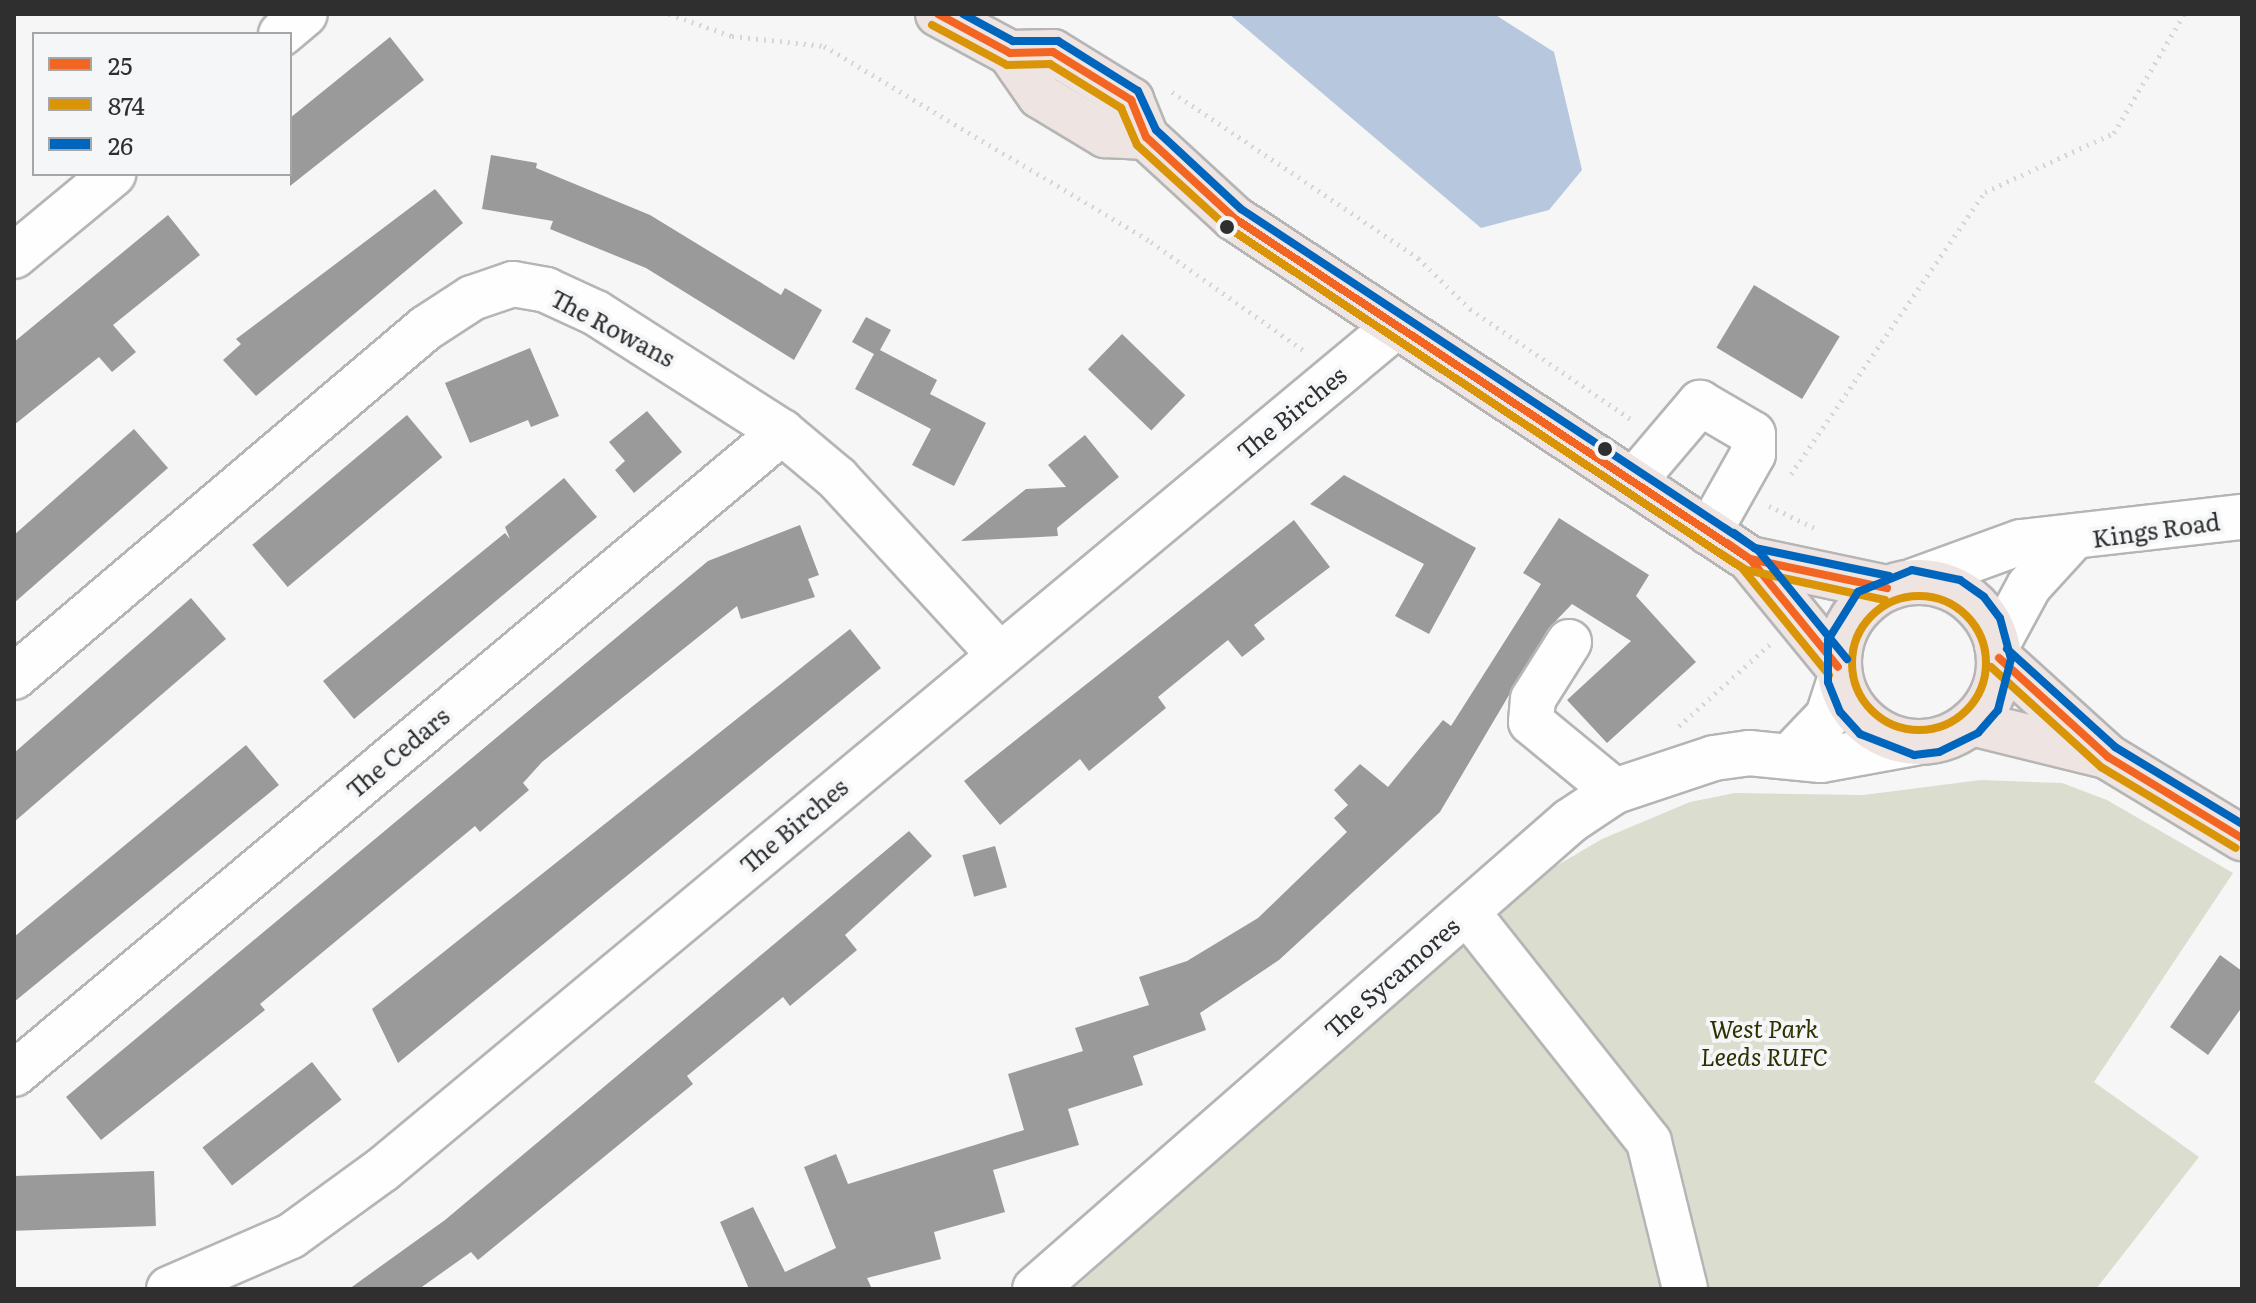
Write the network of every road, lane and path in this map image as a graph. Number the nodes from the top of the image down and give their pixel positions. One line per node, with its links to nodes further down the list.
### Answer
1 (305, 14): 5 (street)
2 (669, 14): 10 (path)
3 (938, 14): 9 (highway)
4 (2184, 14): 13 (path)
5 (283, 32)
6 (1159, 83): 12 (path)
7 (111, 176): 8 (street)
8 (14, 256)
9 (1395, 327): 10 (street, The Birches); 14 (highway)
10 (1336, 375): 25 (street, The Birches)
11 (782, 432): 25 (street, The Rowans); 27 (street, The Rowans); 36 (street, The Cedars)
12 (1666, 443): 14 (street); 16 (street)
13 (1786, 481)
14 (1633, 482): 20 (highway)
15 (1778, 494): 16 (path)
16 (1751, 497): 18 (path); 20 (street); 20 (path)
17 (2242, 517): 19 (street, Kings Road)
18 (1822, 531)
19 (2071, 540): 21 (street, Kings Road); 24 (street, Kings Road)
20 (1733, 547): 21 (highway); 22 (highway)
21 (1899, 585): 24 (highway); 26 (highway)
22 (1798, 619): 26 (highway); 32 (path)
23 (1569, 642): 33 (street)
24 (1998, 651): 28 (highway); 31 (highway)
25 (998, 653): 37 (street, The Birches)
26 (1839, 673): 29 (highway); 30 (street)
27 (14, 677)
28 (1971, 723): 29 (highway); 31 (highway)
29 (1915, 743): 30 (street, The Sycamores)
30 (1791, 755): 32 (street, The Sycamores)
31 (2108, 757): 34 (highway)
32 (1679, 768): 33 (street, The Sycamores)
33 (1615, 791): 35 (street, The Sycamores)
34 (2242, 838)
35 (1467, 912): 38 (street, The Sycamores); 39 (street)
36 (14, 1074)
37 (169, 1289)
38 (1035, 1289)
39 (1685, 1289)

